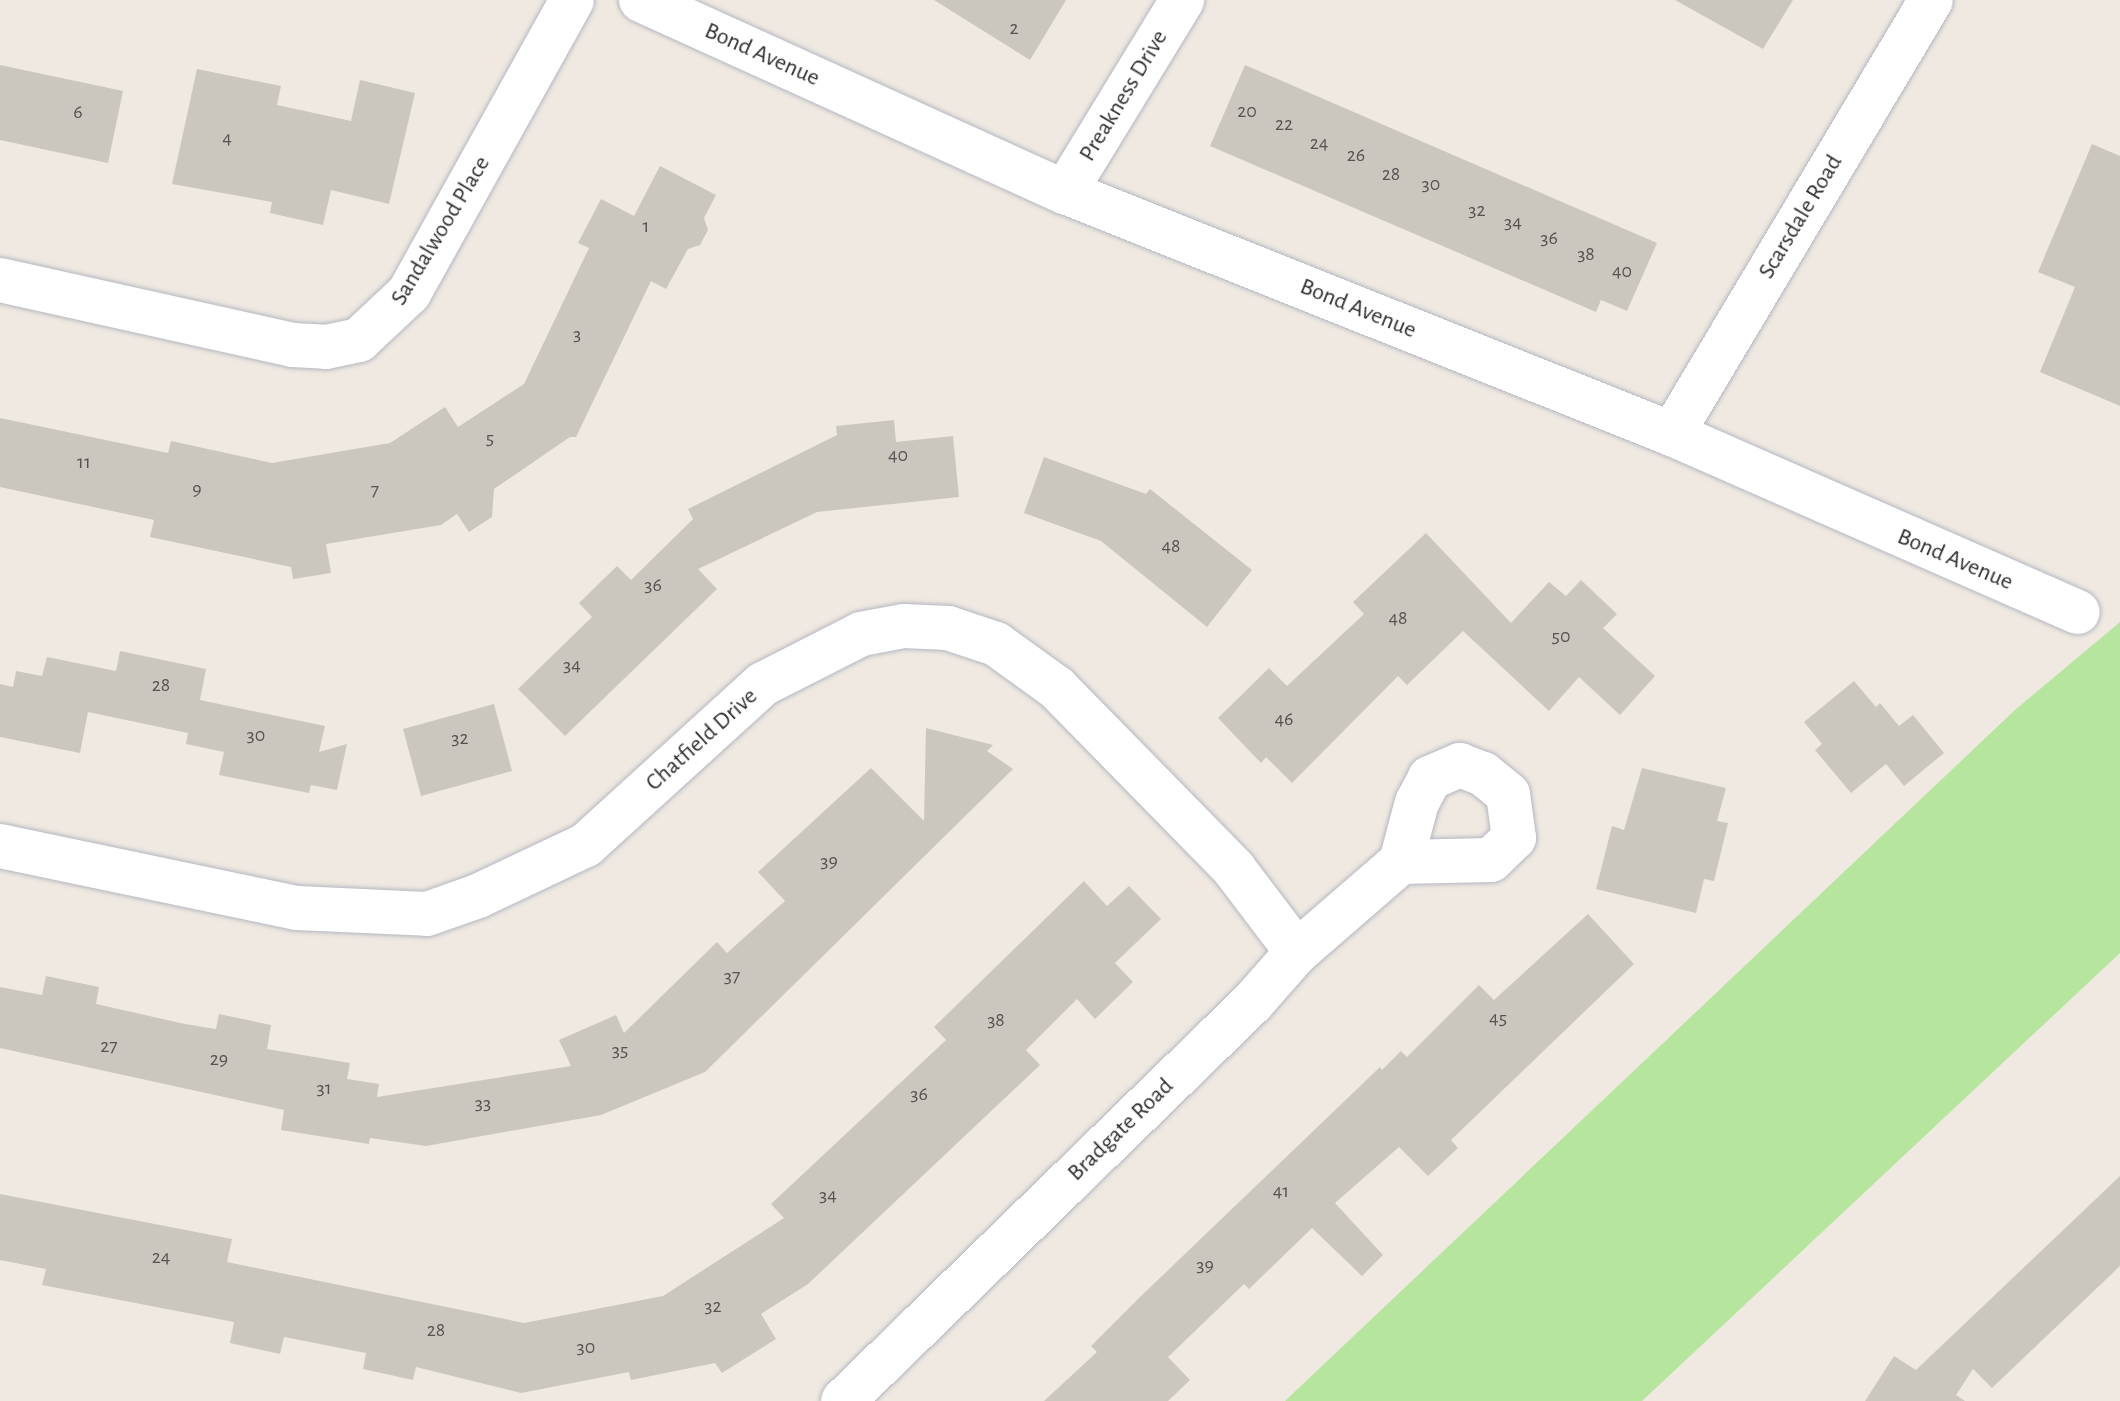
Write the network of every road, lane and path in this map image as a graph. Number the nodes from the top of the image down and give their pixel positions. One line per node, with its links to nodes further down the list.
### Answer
1 (572, 0): 6 (street, Sandalwood Place)
2 (641, 0): 5 (street, Bond Avenue)
3 (1182, 0): 5 (street, Preakness Drive)
4 (1931, 0): 7 (street, Scarsdale Road)
5 (1065, 192): 7 (street, Bond Avenue)
6 (0, 280)
7 (1672, 434): 8 (street, Bond Avenue)
8 (2078, 612)
9 (0, 846): 11 (street, Chatfield Drive)
10 (1401, 862): 11 (street, Bradgate Road)
11 (1297, 952): 12 (street, Bradgate Road)
12 (843, 1401)

